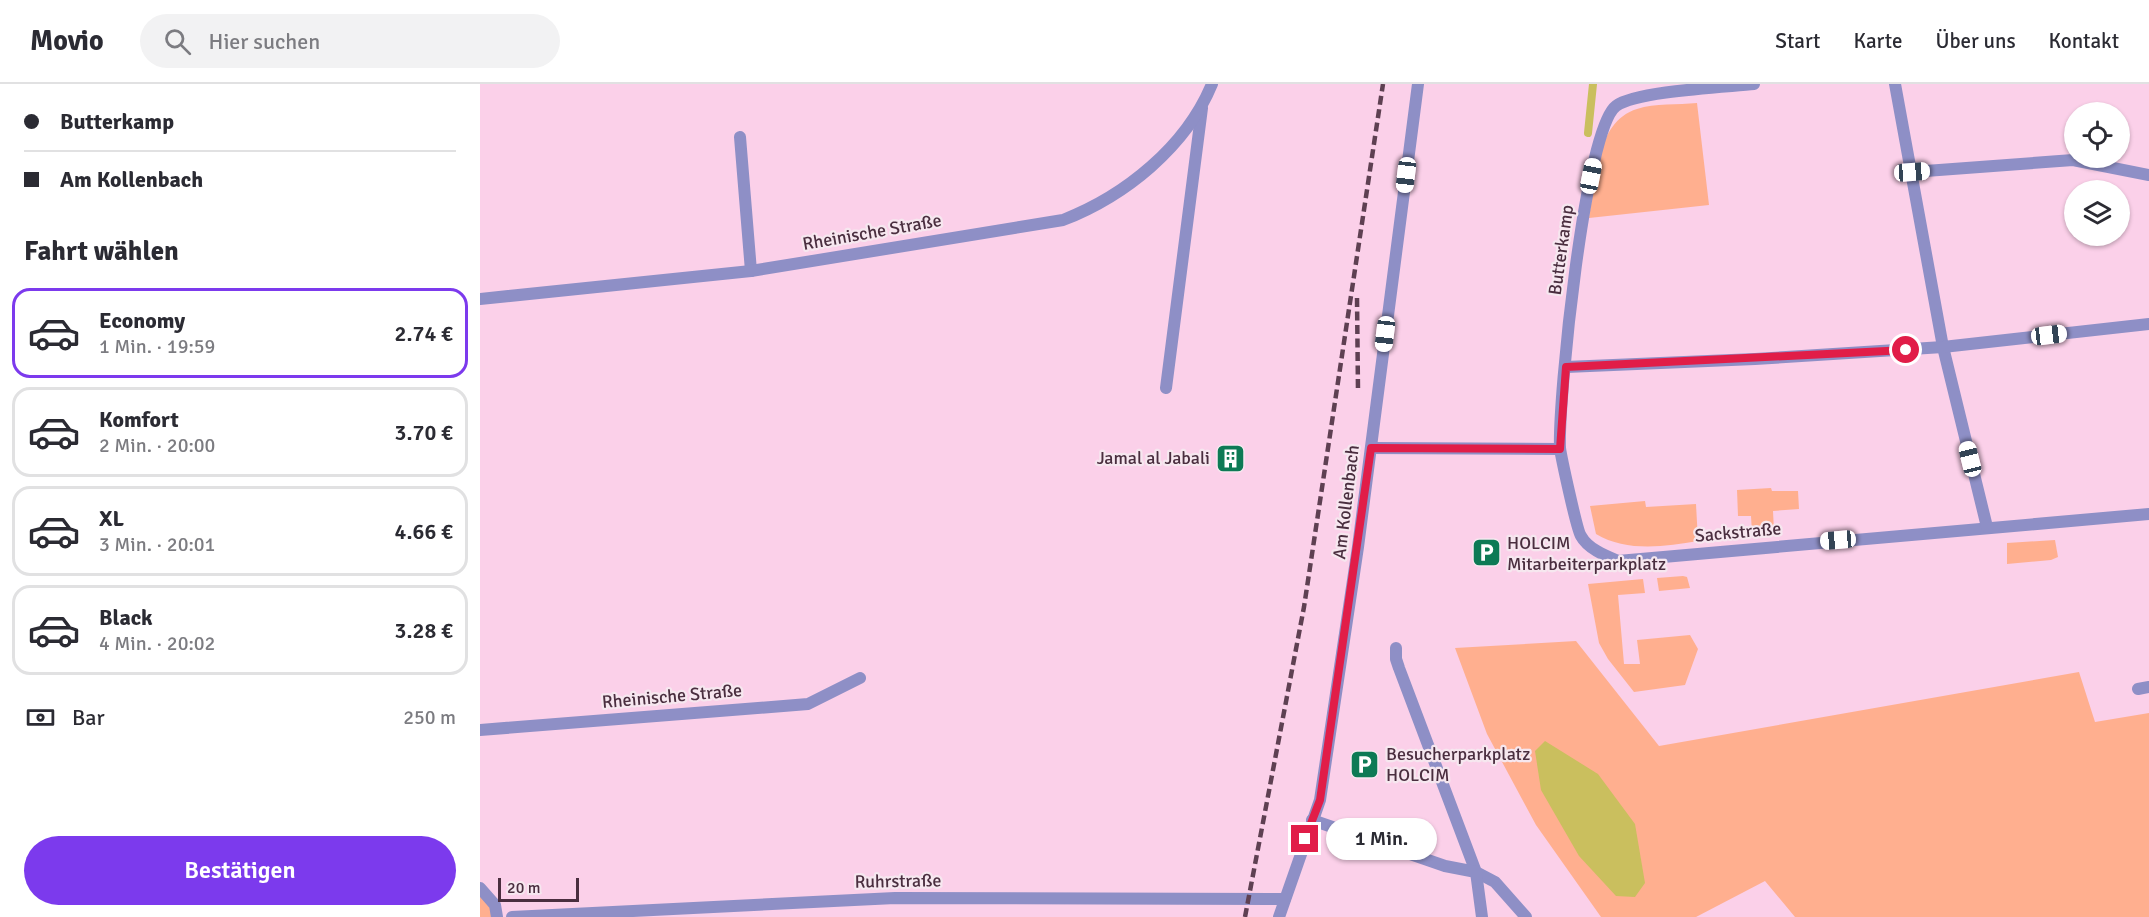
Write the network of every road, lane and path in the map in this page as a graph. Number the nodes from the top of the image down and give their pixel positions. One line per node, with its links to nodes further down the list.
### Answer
1 (1212, 84): 5 (street, Rheinische Straße)
2 (1418, 84): 15 (street, Am Kollenbach)
3 (1754, 84): 13 (street, Butterkamp)
4 (1895, 84): 7 (street)
5 (1202, 108): 9 (street, Rheinische Straße); 14 (street)
6 (740, 138): 9 (street)
7 (1912, 172): 8 (street); 12 (street)
8 (2149, 175)
9 (751, 271): 10 (street, Rheinische Straße)
10 (480, 299)
11 (2149, 324): 12 (street)
12 (1942, 347): 13 (street); 18 (street)
13 (1566, 367): 16 (street, Butterkamp)
14 (1166, 388)
15 (1371, 448): 16 (street); 22 (street, Am Kollenbach)
16 (1560, 449): 18 (street, Sackstraße)
17 (2149, 514): 18 (street, Sackstraße)
18 (1987, 527)
19 (1396, 648): 23 (street)
20 (860, 678): 21 (street, Rheinische Straße)
21 (480, 730)
22 (1312, 820): 23 (street); 25 (street, Am Kollenbach)
23 (1476, 872): 29 (street); 30 (street)
24 (480, 888): 26 (street)
25 (1285, 899): 27 (street, Ruhrstraße); 28 (street, Am Kollenbach)
26 (497, 917)
27 (512, 917)
28 (1279, 917)
29 (1482, 917)
30 (1526, 917)

